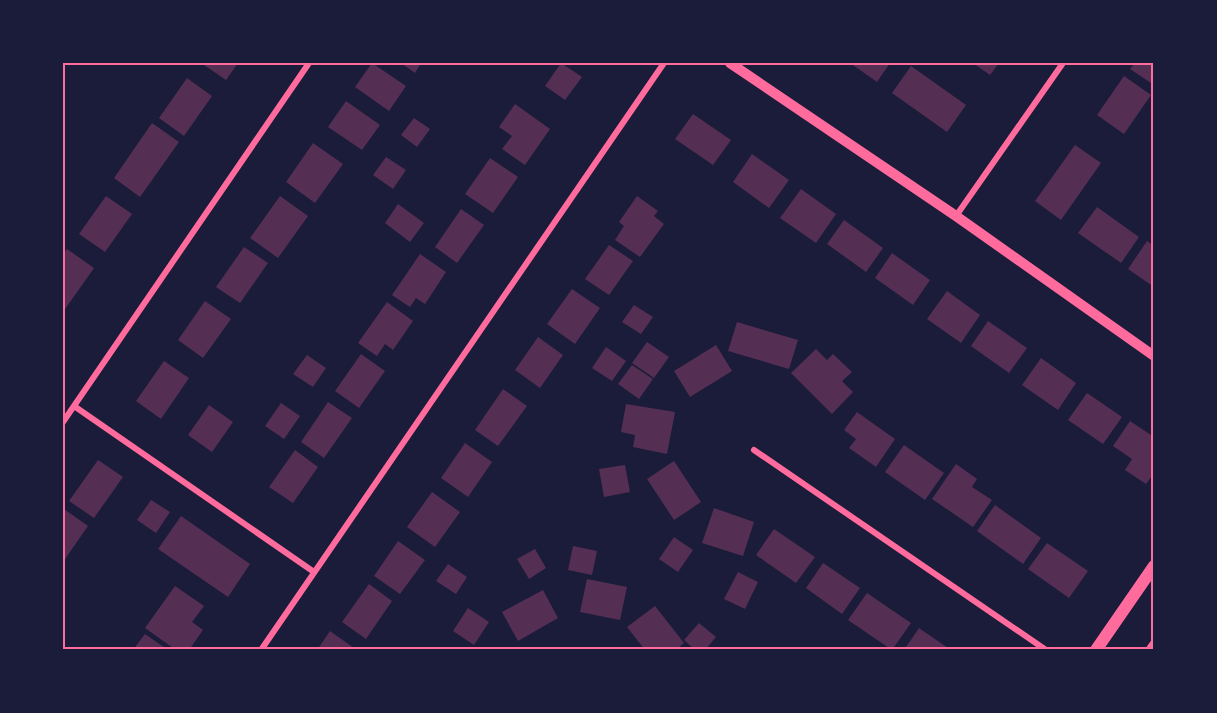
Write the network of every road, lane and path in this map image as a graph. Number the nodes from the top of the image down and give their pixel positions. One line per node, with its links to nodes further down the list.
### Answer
1 (309, 63): 7 (street)
2 (664, 63): 11 (street)
3 (730, 63): 5 (street)
4 (1063, 63): 5 (street)
5 (956, 216): 6 (street)
6 (1154, 356)
7 (74, 406): 8 (street); 11 (street)
8 (63, 422)
9 (753, 450): 14 (street)
10 (1154, 566): 15 (main road)
11 (314, 572): 13 (street)
12 (1154, 640): 16 (path)
13 (261, 650)
14 (1046, 650)
15 (1096, 650)
16 (1147, 650)

